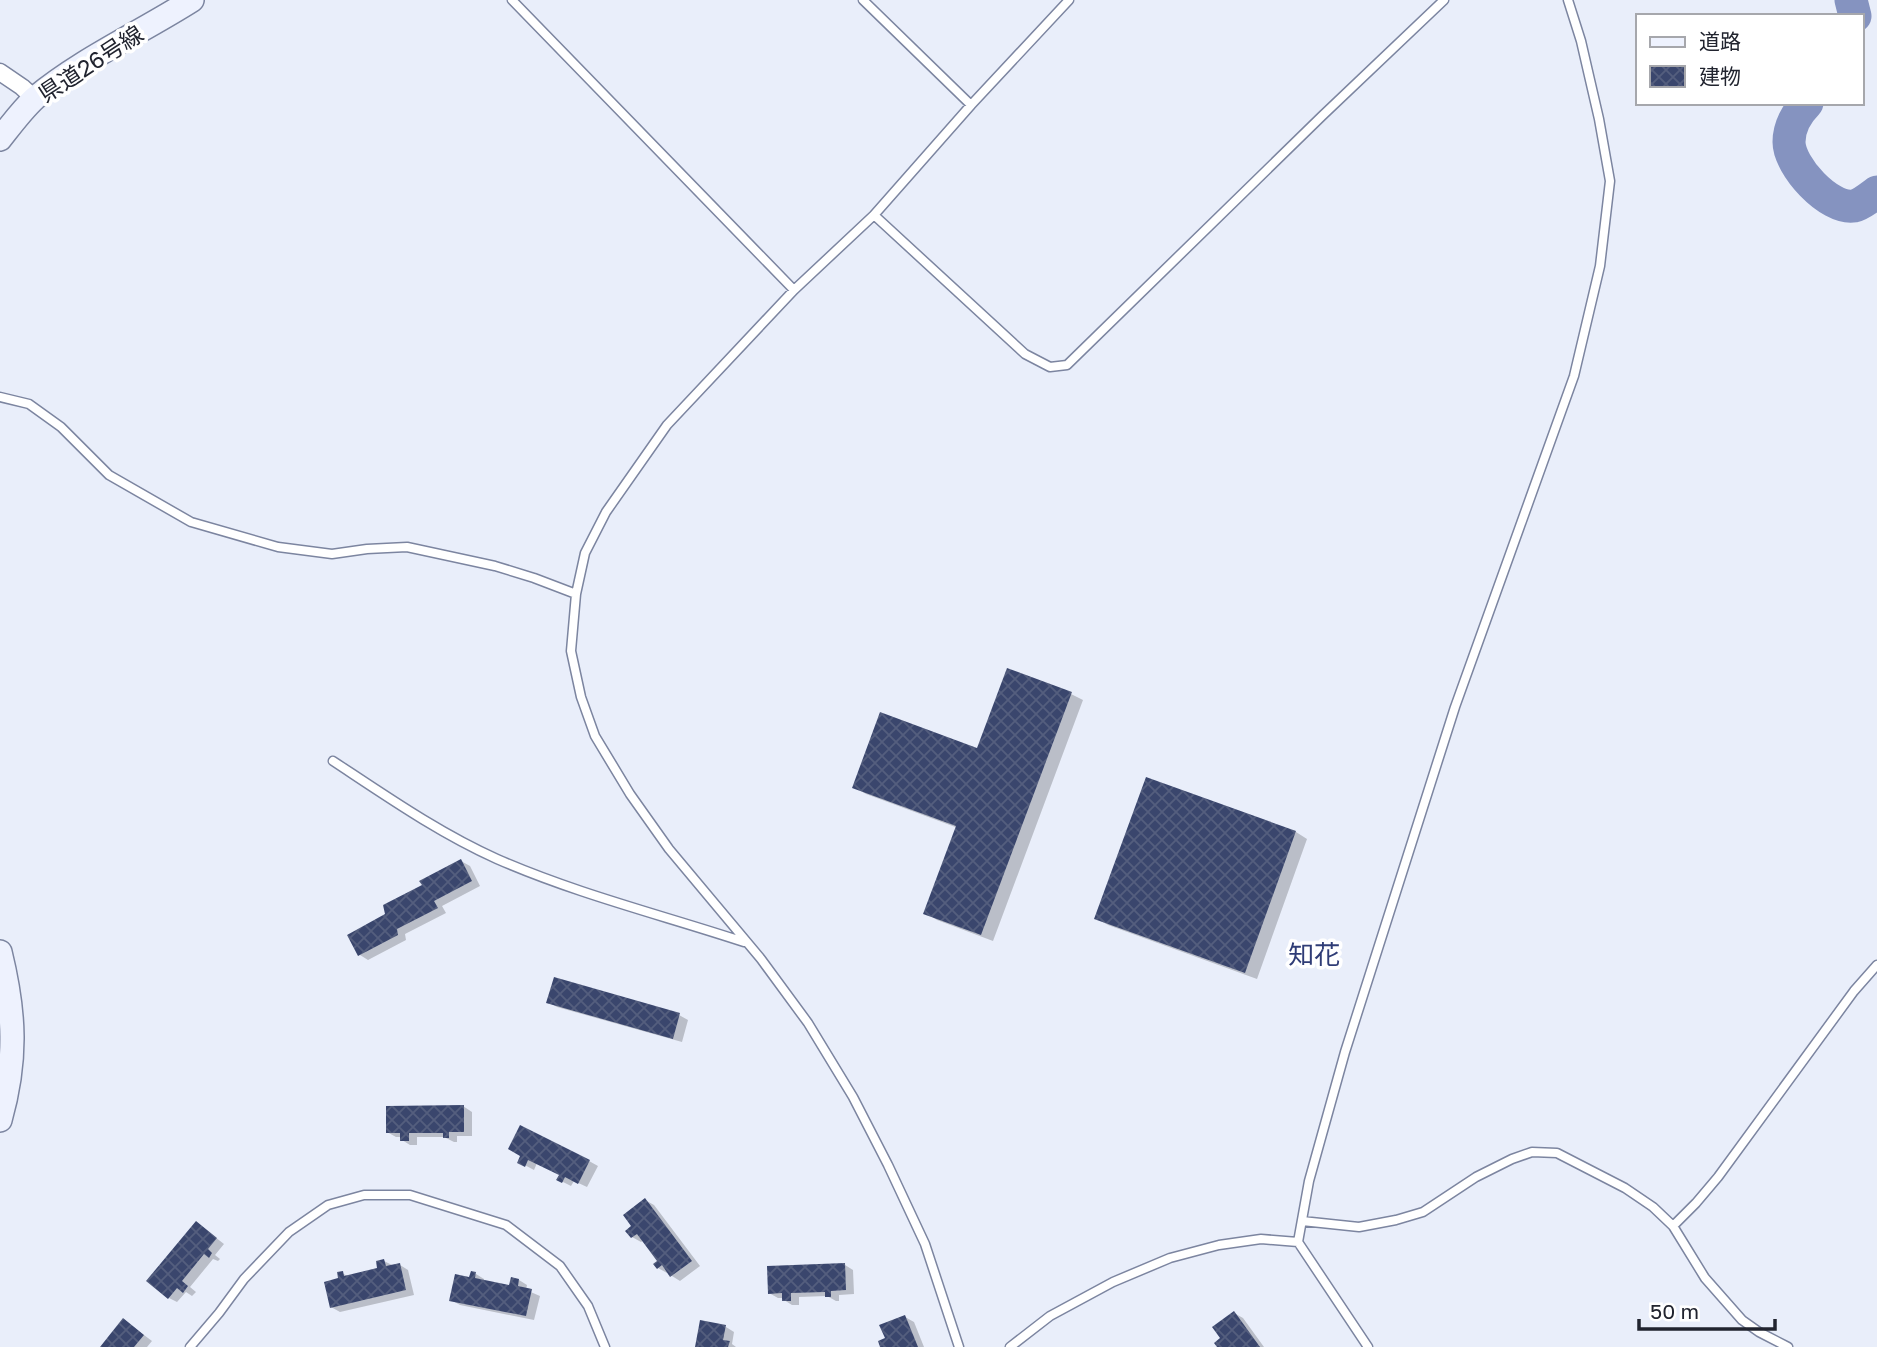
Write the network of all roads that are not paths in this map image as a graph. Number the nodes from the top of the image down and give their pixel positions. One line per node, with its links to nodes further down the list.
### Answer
1 (192, 0): 8 (main road, 県道26号線)
2 (512, 0): 12 (lane)
3 (863, 0): 9 (lane)
4 (1069, 0): 9 (lane)
5 (1444, 0): 11 (lane)
6 (1568, 0): 20 (lane)
7 (0, 72): 8 (street)
8 (35, 99): 10 (main road, 県道26号線)
9 (971, 105): 11 (lane)
10 (0, 139)
11 (874, 215): 12 (lane)
12 (794, 290): 14 (lane)
13 (0, 397): 14 (lane)
14 (576, 594): 16 (lane)
15 (333, 761): 16 (lane)
16 (745, 942): 25 (lane)
17 (0, 952): 19 (main road)
18 (1877, 965): 21 (lane)
19 (0, 1120)
20 (1302, 1221): 21 (lane); 22 (lane)
21 (1673, 1226): 28 (lane)
22 (1298, 1242): 26 (lane); 27 (lane)
23 (190, 1347): 24 (lane)
24 (605, 1347)
25 (959, 1347)
26 (1010, 1347)
27 (1368, 1347)
28 (1788, 1347)

